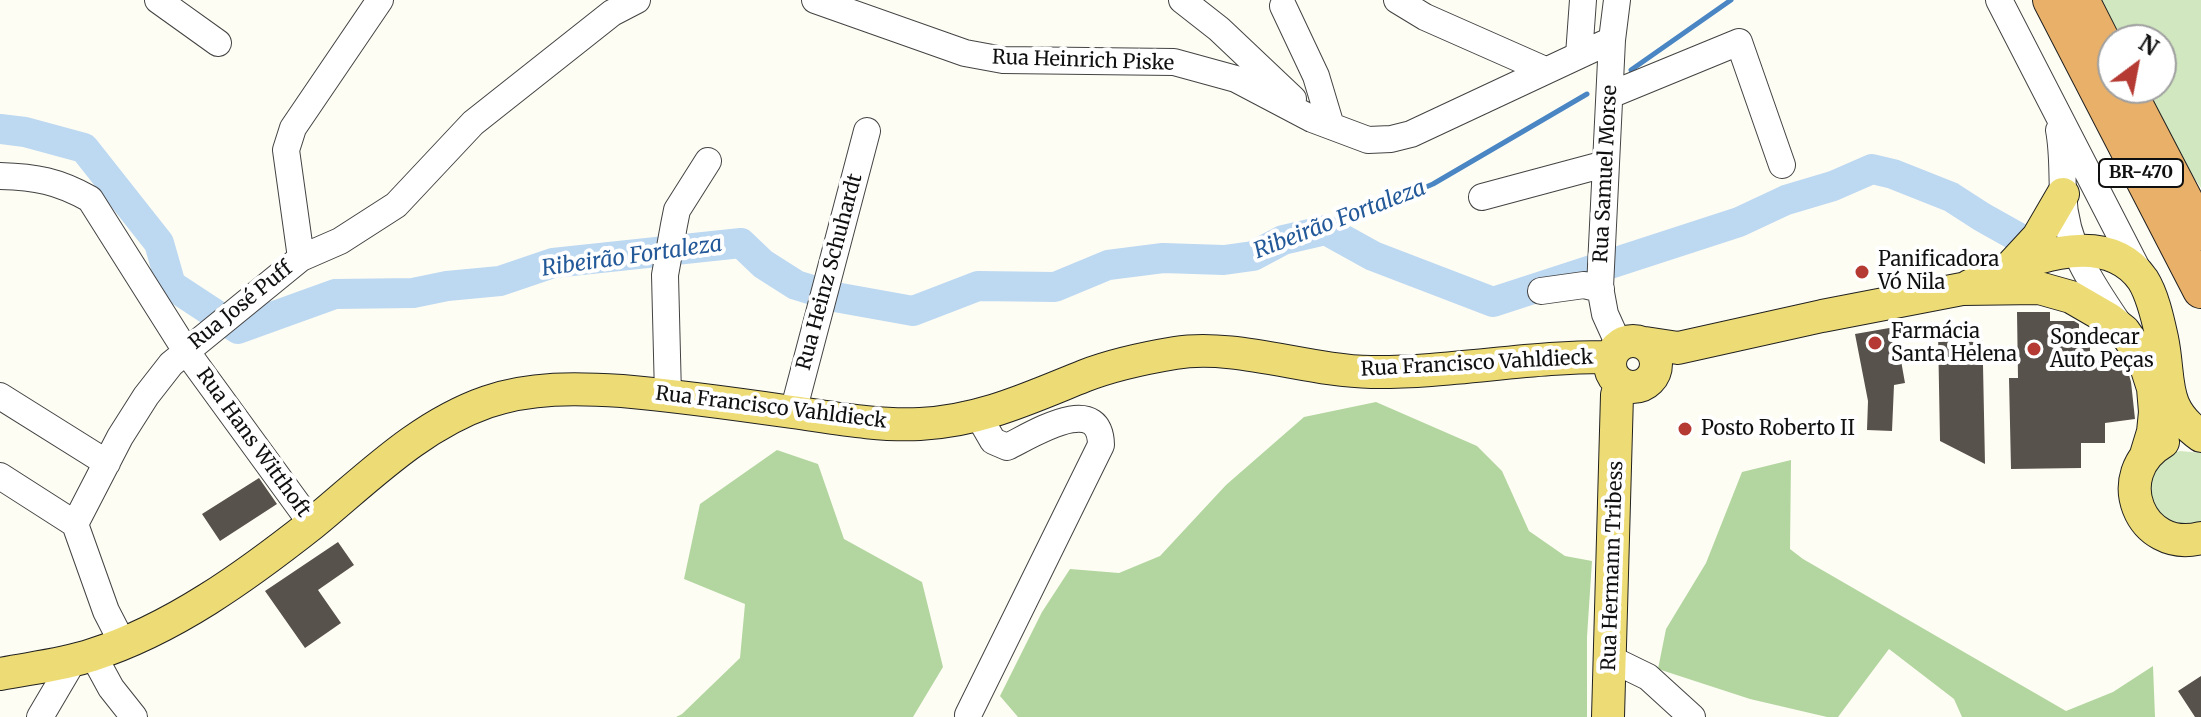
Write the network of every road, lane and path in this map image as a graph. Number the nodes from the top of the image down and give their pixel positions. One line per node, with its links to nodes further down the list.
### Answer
1 (158, 0): 15 (street)
2 (380, 0): 31 (street)
3 (637, 0): 31 (street, Rua José Puff)
4 (815, 0): 21 (street, Rua Heinrich Piske)
5 (1182, 0): 21 (street)
6 (1397, 0): 17 (street)
7 (1583, 0): 16 (street)
8 (1617, 0): 14 (street, Rua Samuel Morse)
9 (1999, 0): 19 (street)
10 (2051, 0): 36 (highway, BR-470)
11 (2081, 0): 13 (highway)
12 (1283, 6): 21 (street)
13 (2097, 32)
14 (1612, 40): 16 (street, Rua Heinrich Piske); 18 (street, Rua Samuel Morse)
15 (218, 43)
16 (1579, 55): 17 (street, Rua Heinrich Piske)
17 (1545, 70): 21 (street, Rua Heinrich Piske)
18 (1610, 95): 24 (street, Rua Samuel Morse); 25 (street)
19 (2053, 103): 27 (street); 33 (street)
20 (2135, 104): 29 (highway, BR-470)
21 (1322, 122)
22 (867, 131): 43 (street, Rua Heinz Schuhardt)
23 (708, 161): 41 (street)
24 (1605, 164): 28 (street); 34 (street, Rua Samuel Morse)
25 (1782, 165)
26 (0, 176): 39 (street, Rua Hans Witthoft)
27 (2063, 194): 30 (street); 32 (main road)
28 (1482, 197)
29 (2197, 220)
30 (2074, 251): 32 (main road, Rua Francisco Vahldieck); 33 (main road, Rua Francisco Vahldieck); 38 (street)
31 (301, 258): 39 (street, Rua José Puff)
32 (2013, 264): 35 (main road, Rua Francisco Vahldieck)
33 (2143, 281): 45 (main road)
34 (1600, 288): 37 (street); 40 (street, Rua Samuel Morse)
35 (1962, 289): 38 (main road, Rua Francisco Vahldieck); 40 (main road, Rua Francisco Vahldieck)
36 (2201, 290)
37 (1541, 291)
38 (2124, 331): 46 (main road, Rua Francisco Vahldieck)
39 (194, 344): 47 (street, Rua José Puff); 50 (street, Rua Hans Witthoft)
40 (1636, 368): 44 (main road, Rua Francisco Vahldieck); 54 (main road, Rua Hermann Tribess)
41 (668, 395): 43 (main road, Rua Francisco Vahldieck); 50 (main road, Rua Francisco Vahldieck)
42 (0, 396): 47 (street)
43 (793, 412): 44 (main road, Rua Francisco Vahldieck)
44 (978, 415): 56 (street)
45 (2201, 438): 46 (main road)
46 (2146, 455): 51 (main road, Rua Francisco Vahldieck)
47 (107, 463): 49 (street, Rua José Puff)
48 (0, 476): 49 (street)
49 (75, 524): 52 (street)
50 (312, 524): 52 (main road, Rua Francisco Vahldieck)
51 (2201, 538)
52 (123, 644): 53 (main road, Rua Francisco Vahldieck)
53 (83, 658): 55 (main road, Rua Francisco Vahldieck); 57 (street); 58 (street)
54 (1609, 658): 59 (main road, Rua Hermann Tribess); 60 (street)
55 (0, 674)
56 (968, 715)
57 (40, 717)
58 (134, 717)
59 (1608, 717)
60 (1692, 717)

